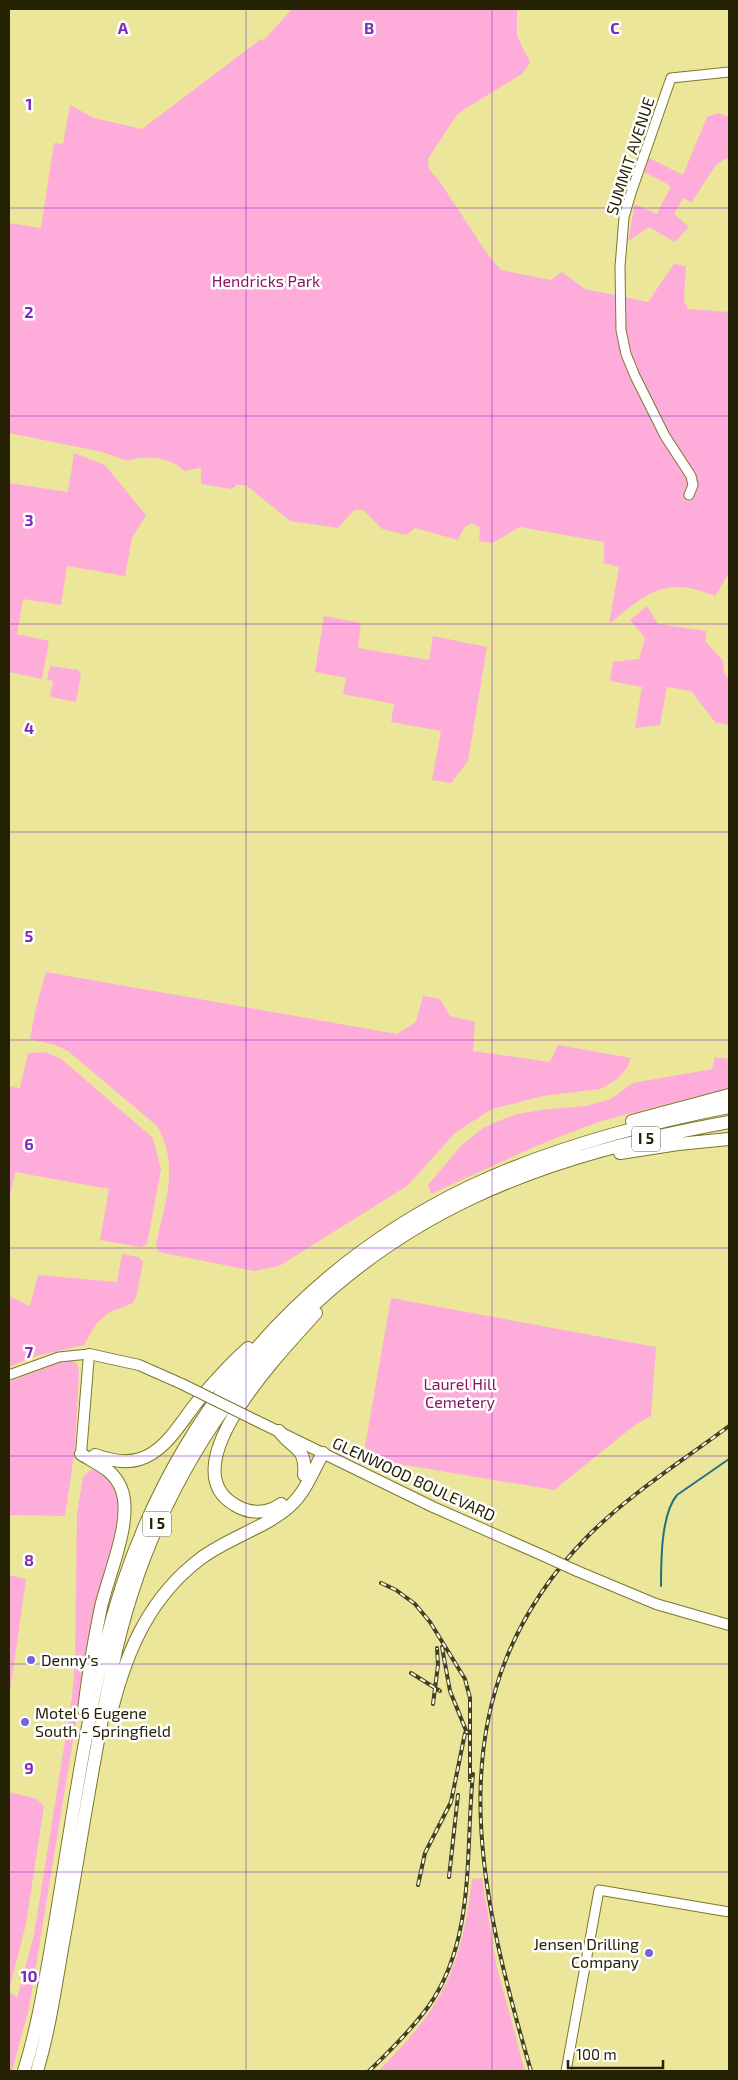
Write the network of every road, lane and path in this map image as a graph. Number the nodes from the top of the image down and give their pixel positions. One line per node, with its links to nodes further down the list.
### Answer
1 (729, 72): 2 (street, SUMMIT AVENUE)
2 (689, 495)
3 (729, 1095): 7 (highway)
4 (729, 1107): 7 (highway, I 5)
5 (729, 1122): 8 (highway, I 5)
6 (729, 1140): 8 (highway)
7 (573, 1147): 10 (highway, I 5)
8 (564, 1162): 9 (highway, I 5)
9 (346, 1278): 16 (highway); 18 (highway, I 5)
10 (268, 1335): 15 (highway); 18 (highway, I 5)
11 (89, 1354): 12 (street); 13 (main road, GLENWOOD BOULEVARD, bridge); 15 (main road)
12 (9, 1376)
13 (278, 1431): 14 (main road, GLENWOOD BOULEVARD); 16 (highway)
14 (319, 1452): 16 (highway); 17 (main road, GLENWOOD BOULEVARD, bridge); 18 (highway)
15 (81, 1454): 18 (highway)
16 (304, 1475)
17 (729, 1625)
18 (83, 1795): 20 (highway, I 5); 21 (highway, I 5)
19 (729, 1912): 22 (street)
20 (24, 2071)
21 (37, 2071)
22 (566, 2071)

